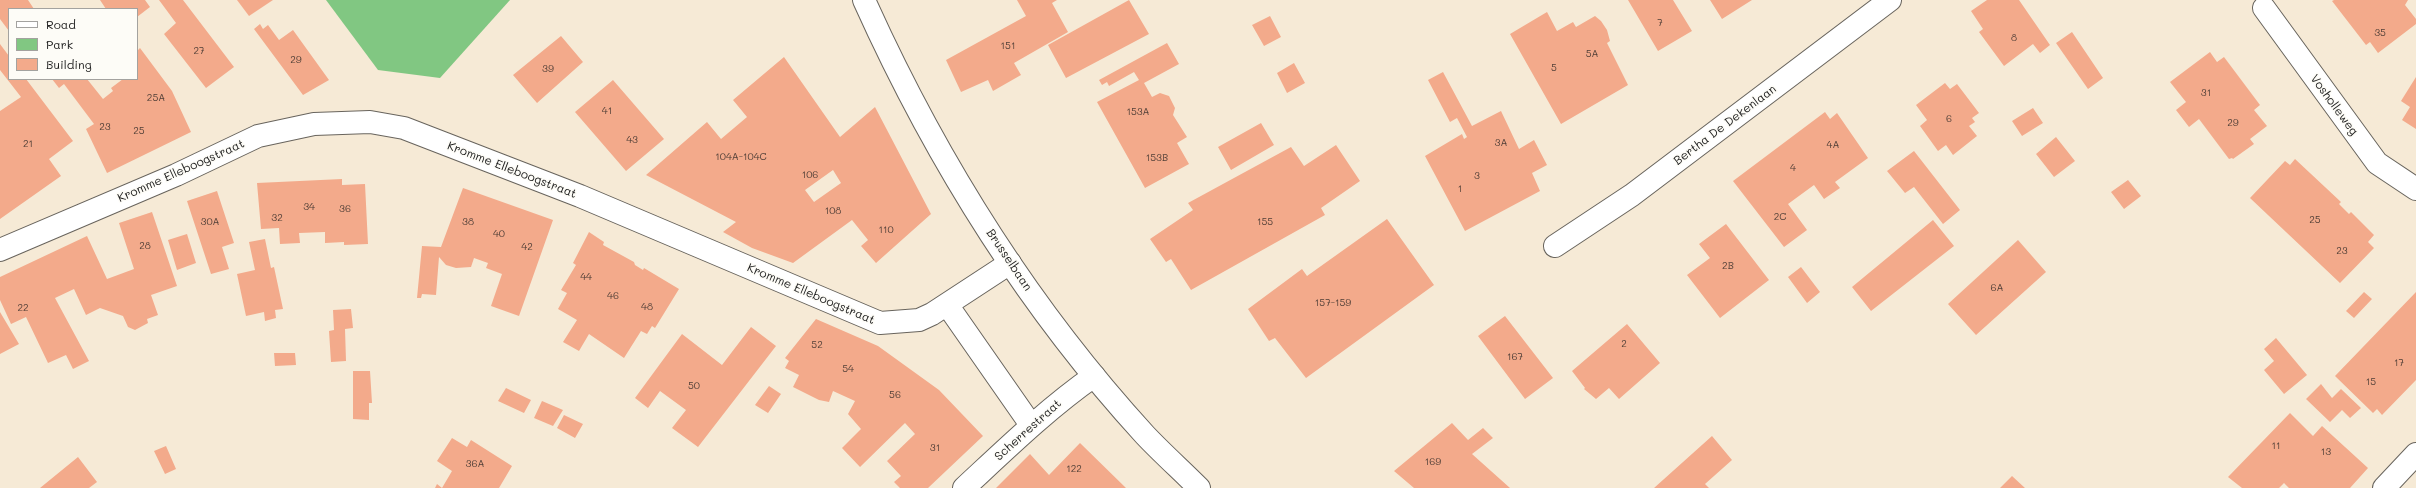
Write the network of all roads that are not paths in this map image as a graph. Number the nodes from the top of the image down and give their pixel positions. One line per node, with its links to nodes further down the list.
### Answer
1 (864, 0): 7 (street, Brusselbaan)
2 (1890, 0): 5 (street, Bertha De Dekenlaan)
3 (2264, 8): 4 (street, Vosholleweg)
4 (2416, 189)
5 (1555, 246)
6 (0, 250): 8 (street, Kromme Elleboogstraat)
7 (1010, 263): 8 (street, Kromme Elleboogstraat); 9 (street, Brusselbaan)
8 (948, 306): 10 (street)
9 (1094, 376): 10 (street, Scherrestraat); 13 (street, Brusselbaan)
10 (1032, 425): 12 (street, Scherrestraat)
11 (2416, 454): 14 (street)
12 (964, 488)
13 (1199, 488)
14 (2384, 488)

